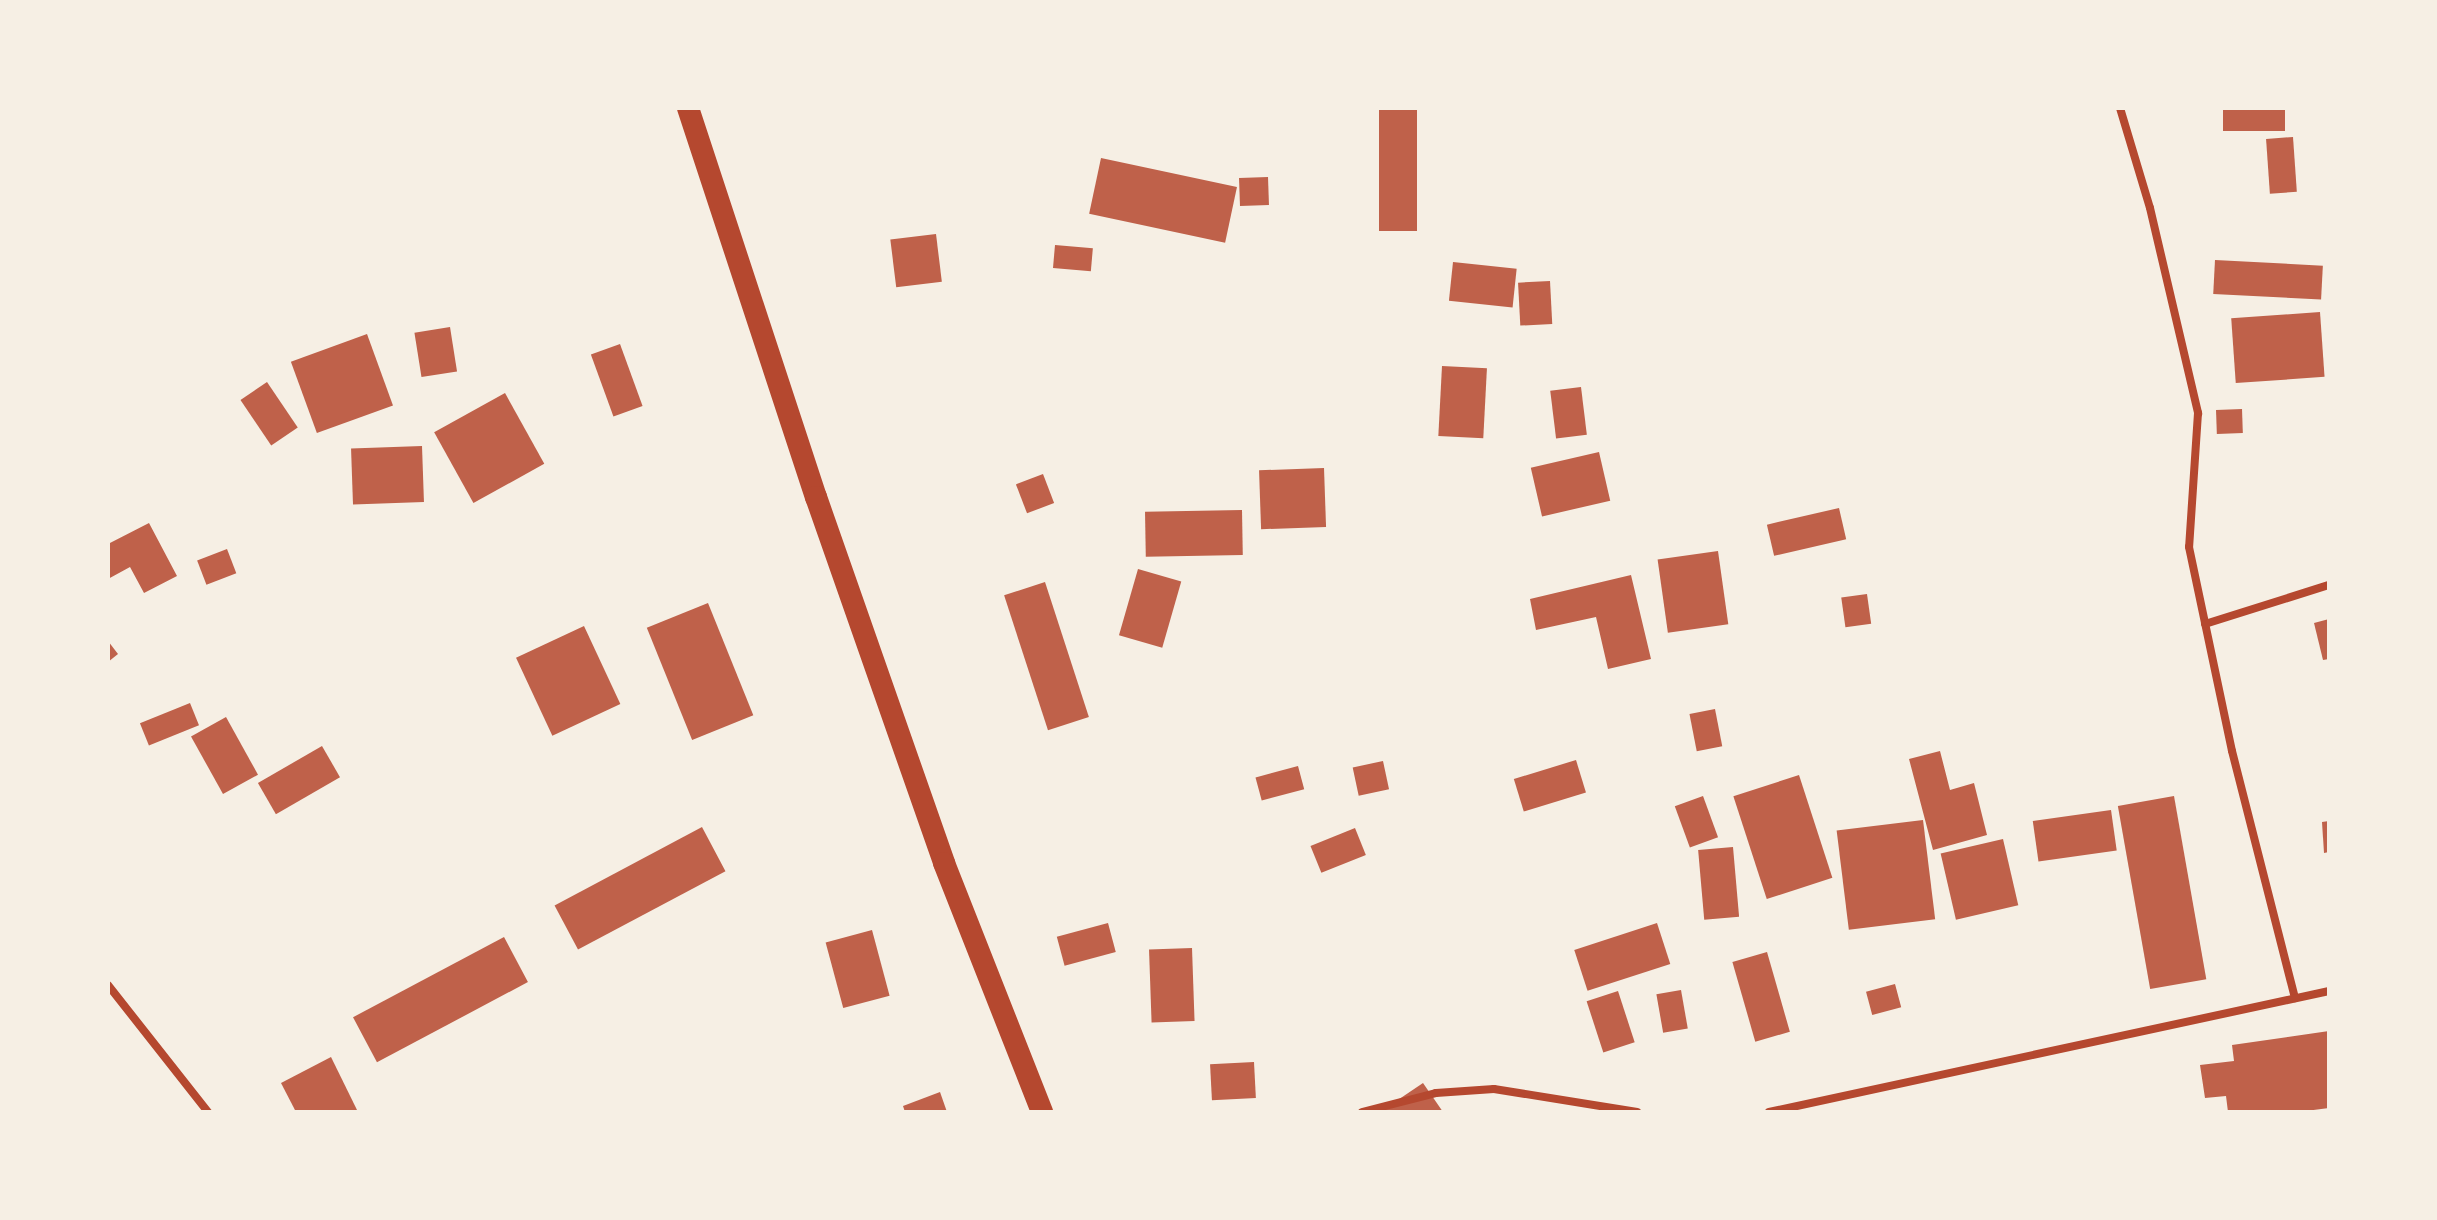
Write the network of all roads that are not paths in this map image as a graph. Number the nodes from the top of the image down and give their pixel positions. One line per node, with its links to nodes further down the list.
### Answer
1 (688, 108): 9 (highway)
2 (2120, 108): 4 (street)
3 (2329, 585): 4 (street)
4 (2205, 624): 7 (street)
5 (108, 985): 8 (street)
6 (2329, 991): 7 (street)
7 (2295, 998): 12 (street)
8 (208, 1112)
9 (1042, 1112)
10 (1362, 1112): 11 (street)
11 (1637, 1112)
12 (1769, 1112)

